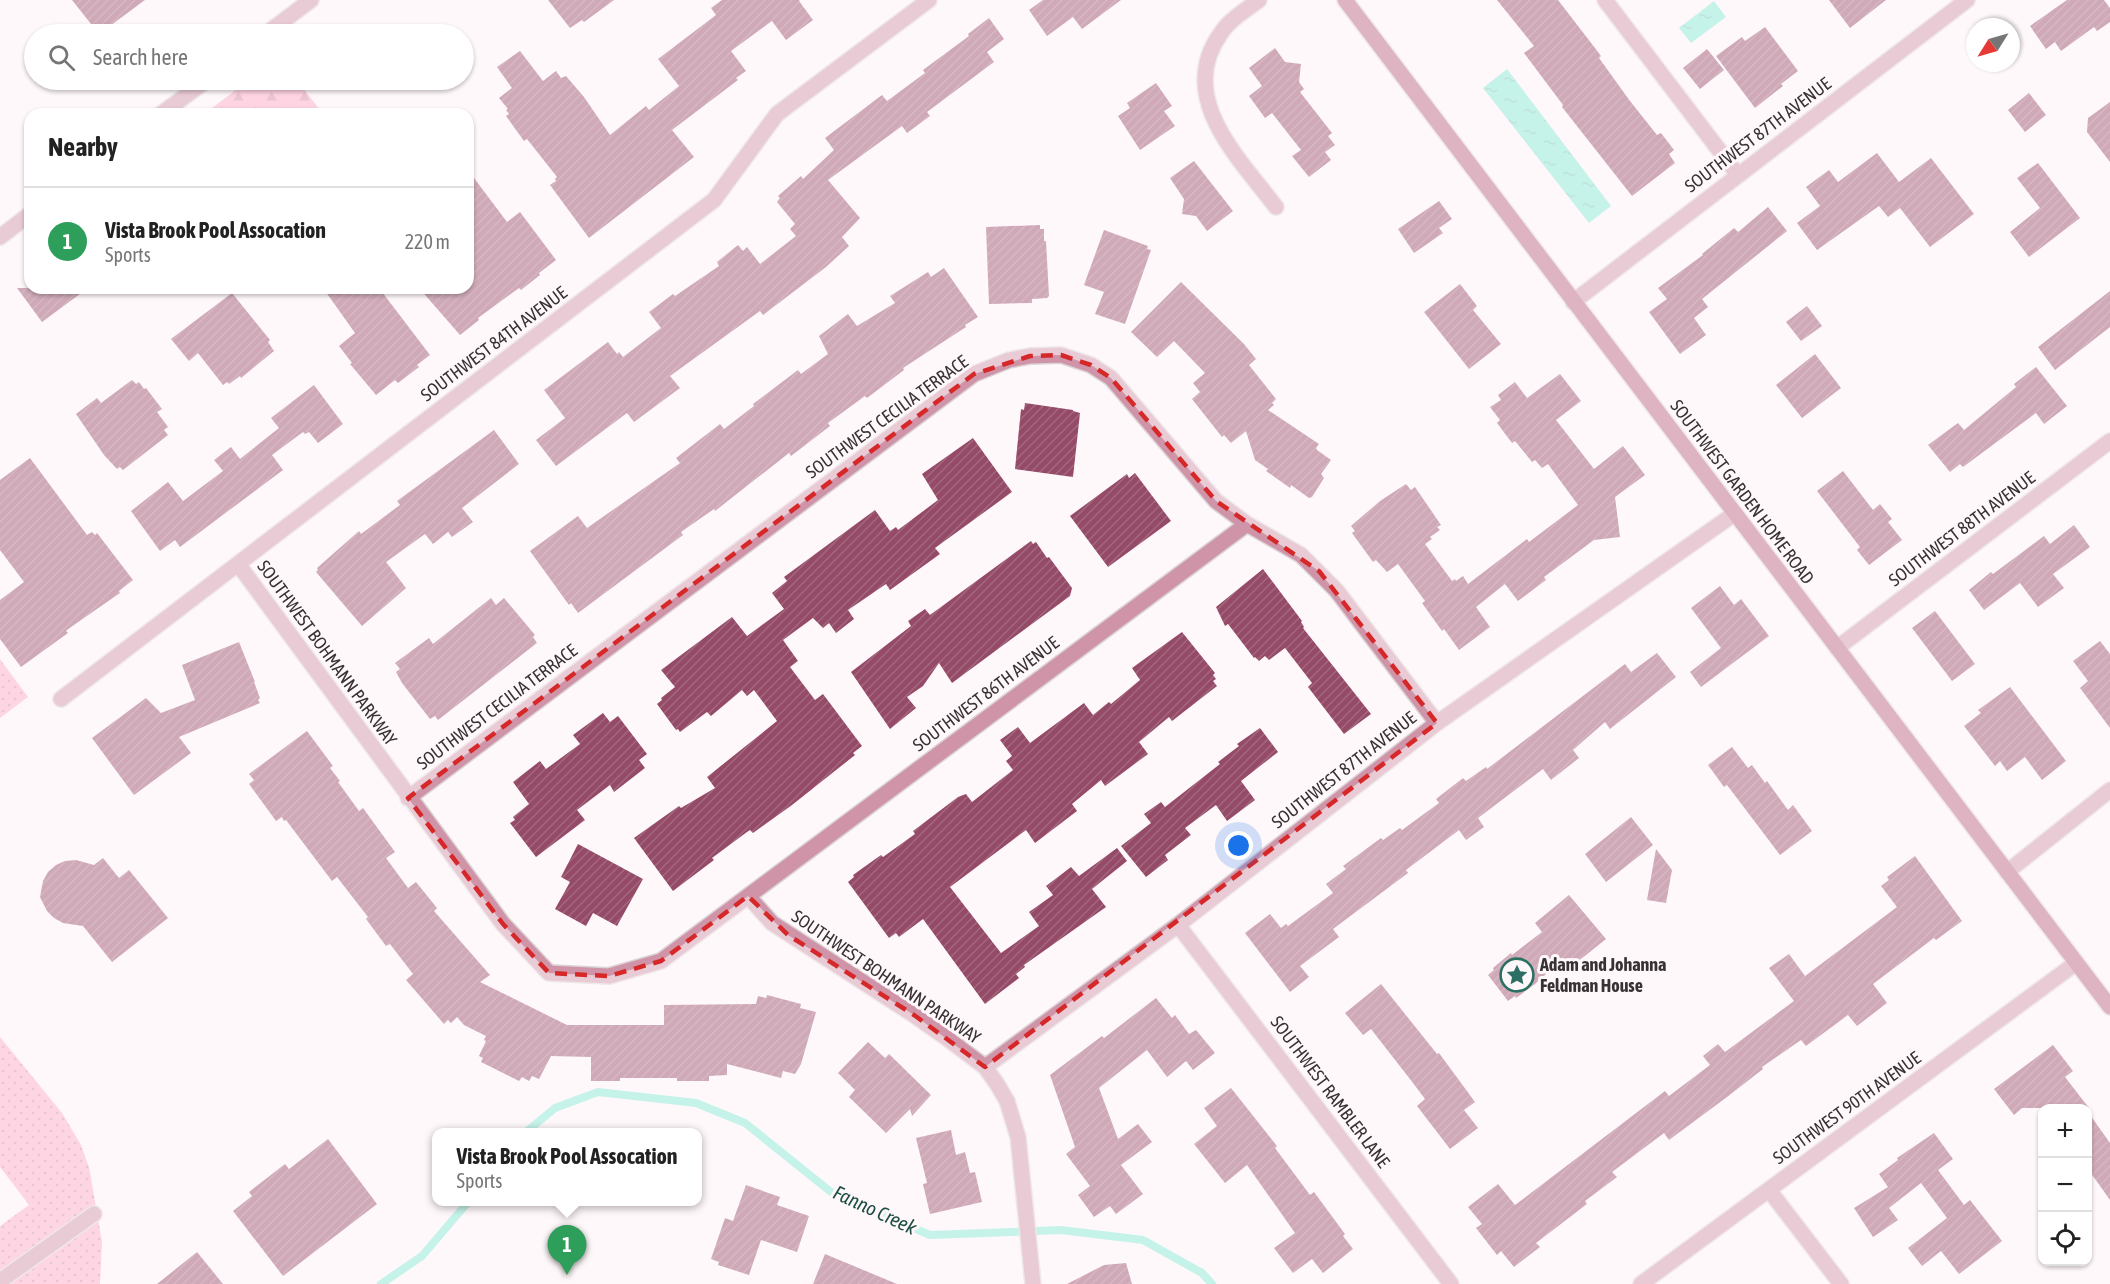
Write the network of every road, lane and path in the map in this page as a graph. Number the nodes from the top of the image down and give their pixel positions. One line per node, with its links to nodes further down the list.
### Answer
1 (311, 0): 7 (street)
2 (929, 0): 18 (street, SOUTHWEST 84TH AVENUE)
3 (1259, 0): 11 (street)
4 (1345, 0): 14 (main road, SOUTHWEST GARDEN HOME ROAD)
5 (1605, 0): 10 (street)
6 (1967, 0): 10 (street, SOUTHWEST 87TH AVENUE)
7 (279, 24)
8 (194, 90): 9 (street)
9 (170, 108)
10 (1738, 175): 14 (street, SOUTHWEST 87TH AVENUE)
11 (1276, 207)
12 (24, 219): 13 (street)
13 (0, 237)
14 (1573, 302): 16 (main road, SOUTHWEST GARDEN HOME ROAD)
15 (2110, 441): 19 (street, SOUTHWEST 88TH AVENUE)
16 (1734, 514): 19 (main road, SOUTHWEST GARDEN HOME ROAD); 21 (street, SOUTHWEST 87TH AVENUE)
17 (1247, 524): 21 (street, SOUTHWEST CECILIA TERRACE); 23 (street, SOUTHWEST CECILIA TERRACE); 25 (street, SOUTHWEST 86TH AVENUE)
18 (238, 564): 20 (street, SOUTHWEST 84TH AVENUE); 23 (street, SOUTHWEST BOHMANN PARKWAY)
19 (1837, 648): 24 (main road, SOUTHWEST GARDEN HOME ROAD)
20 (61, 699)
21 (1437, 723): 26 (street, SOUTHWEST 87TH AVENUE)
22 (2110, 790): 24 (street)
23 (408, 798): 25 (street, SOUTHWEST BOHMANN PARKWAY)
24 (2007, 872): 27 (main road, SOUTHWEST GARDEN HOME ROAD)
25 (748, 896): 29 (street, SOUTHWEST BOHMANN PARKWAY)
26 (1178, 925): 29 (street, SOUTHWEST 87TH AVENUE); 34 (street, SOUTHWEST RAMBLER LANE)
27 (2076, 963): 28 (main road, SOUTHWEST GARDEN HOME ROAD); 30 (street, SOUTHWEST 90TH AVENUE)
28 (2110, 1007)
29 (985, 1067): 33 (street, SOUTHWEST BOHMANN PARKWAY)
30 (1769, 1190): 35 (street, SOUTHWEST 90TH AVENUE); 36 (street)
31 (94, 1214): 32 (street)
32 (0, 1281)
33 (1033, 1283)
34 (1451, 1284)
35 (1641, 1284)
36 (1841, 1284)

